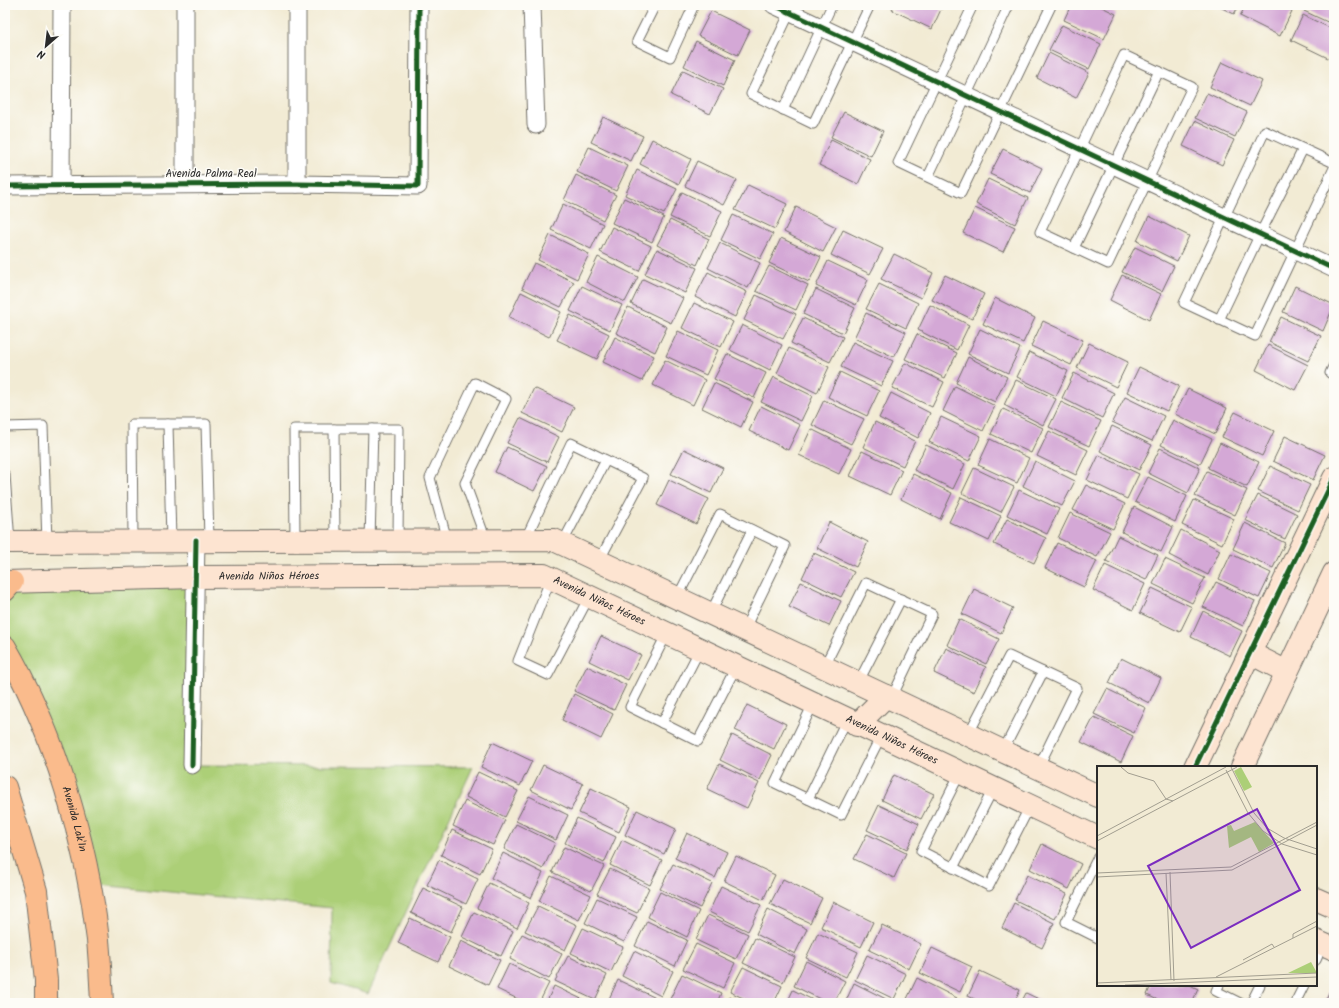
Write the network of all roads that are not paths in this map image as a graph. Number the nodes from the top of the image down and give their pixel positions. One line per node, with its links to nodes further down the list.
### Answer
1 (62, 5): 33 (street)
2 (185, 5): 30 (street)
3 (297, 5): 31 (street)
4 (419, 5): 31 (street, Avenida Palma Real)
5 (532, 5): 22 (street)
6 (655, 5): 7 (lane)
7 (694, 5)
8 (774, 5): 14 (street)
9 (832, 5): 15 (lane)
10 (870, 5): 16 (lane)
11 (973, 5): 18 (lane)
12 (1009, 5): 19 (lane)
13 (1050, 5): 21 (lane)
14 (792, 9): 15 (street); 20 (lane)
15 (821, 28): 16 (street); 20 (lane)
16 (852, 42): 18 (street); 20 (lane)
17 (1159, 71): 23 (lane); 26 (lane); 29 (lane)
18 (936, 82): 19 (street); 28 (lane)
19 (966, 95): 21 (street); 28 (lane)
20 (783, 110)
21 (1001, 111): 23 (street); 28 (lane)
22 (536, 125)
23 (1080, 148): 26 (street); 36 (lane)
24 (1303, 149): 25 (lane); 34 (lane); 35 (lane)
25 (1334, 163)
26 (1115, 164): 29 (street); 36 (lane)
27 (1334, 168): 37 (lane)
28 (928, 177)
29 (1148, 180): 34 (street); 36 (lane)
30 (185, 184): 31 (street, Avenida Palma Real); 33 (street, Avenida Palma Real)
31 (297, 184)
32 (5, 186): 33 (street, Avenida Palma Real)
33 (62, 186)
34 (1225, 217): 35 (street); 39 (lane)
35 (1260, 234): 37 (street); 39 (lane)
36 (1074, 248)
37 (1295, 251): 38 (street); 39 (lane)
38 (1334, 269)
39 (1219, 320)
40 (1334, 365): 41 (lane)
41 (1334, 375)
42 (168, 424): 50 (lane); 51 (lane); 59 (lane)
43 (5, 427): 61 (lane)
44 (334, 429): 45 (lane); 52 (lane); 53 (lane)
45 (373, 429): 54 (lane); 55 (lane)
46 (606, 460): 58 (lane); 62 (lane); 63 (lane)
47 (5, 475): 60 (lane)
48 (1332, 488): 76 (main road)
49 (752, 530): 69 (lane); 71 (lane); 72 (lane)
50 (171, 540): 51 (main road); 59 (main road)
51 (203, 540): 52 (main road); 66 (street)
52 (295, 540): 53 (main road)
53 (335, 540): 54 (main road)
54 (370, 540): 55 (main road)
55 (398, 540): 56 (main road)
56 (447, 540): 57 (main road); 57 (lane)
57 (486, 540): 58 (main road)
58 (525, 540): 62 (main road)
59 (133, 541): 61 (main road)
60 (8, 542): 61 (main road)
61 (47, 542)
62 (558, 542): 63 (main road); 65 (main road)
63 (598, 561): 69 (main road)
64 (1334, 573): 80 (main road)
65 (547, 577): 66 (main road, Avenida Niños Héroes); 68 (main road, Avenida Niños Héroes); 68 (lane)
66 (196, 578): 67 (main road, Avenida Niños Héroes); 89 (street)
67 (7, 584)
68 (589, 597): 73 (main road, Avenida Niños Héroes)
69 (677, 598): 71 (main road)
70 (900, 599): 78 (lane); 81 (lane); 82 (lane)
71 (710, 614): 72 (main road)
72 (744, 630): 78 (main road)
73 (666, 634): 75 (main road, Avenida Niños Héroes); 85 (lane)
74 (5, 647): 110 (main road, Avenida Lak'In)
75 (700, 649): 77 (main road, Avenida Niños Héroes); 85 (lane)
76 (1250, 653): 80 (main road); 90 (main road)
77 (736, 667): 83 (main road, Avenida Niños Héroes); 85 (lane)
78 (824, 667): 81 (main road)
79 (1043, 672): 86 (lane); 88 (lane); 92 (lane)
80 (1287, 672): 91 (main road)
81 (858, 683): 82 (main road)
82 (888, 697): 84 (main road); 86 (main road)
83 (813, 704): 84 (main road, Avenida Niños Héroes); 97 (lane)
84 (852, 722): 87 (main road, Avenida Niños Héroes); 97 (lane)
85 (662, 723)
86 (968, 735): 88 (main road)
87 (881, 736): 93 (main road, Avenida Niños Héroes); 97 (lane)
88 (1003, 751): 92 (main road)
89 (192, 765)
90 (1195, 766)
91 (1242, 766)
92 (1038, 768): 96 (main road)
93 (960, 773): 95 (main road, Avenida Niños Héroes); 102 (lane)
94 (5, 787): 99 (main road)
95 (994, 789): 98 (main road, Avenida Niños Héroes); 102 (lane)
96 (1097, 796)
97 (808, 799)
98 (1030, 806): 100 (main road, Avenida Niños Héroes); 102 (lane)
99 (8, 809): 109 (main road)
100 (1097, 838)
101 (1097, 859): 105 (lane)
102 (953, 868)
103 (1317, 899): 104 (main road)
104 (1334, 907)
105 (1097, 938)
106 (1218, 986): 111 (lane)
107 (1260, 986): 112 (lane)
108 (1304, 986): 113 (lane)
109 (46, 1003)
110 (102, 1003)
111 (1240, 1003)
112 (1251, 1003)
113 (1295, 1003)

